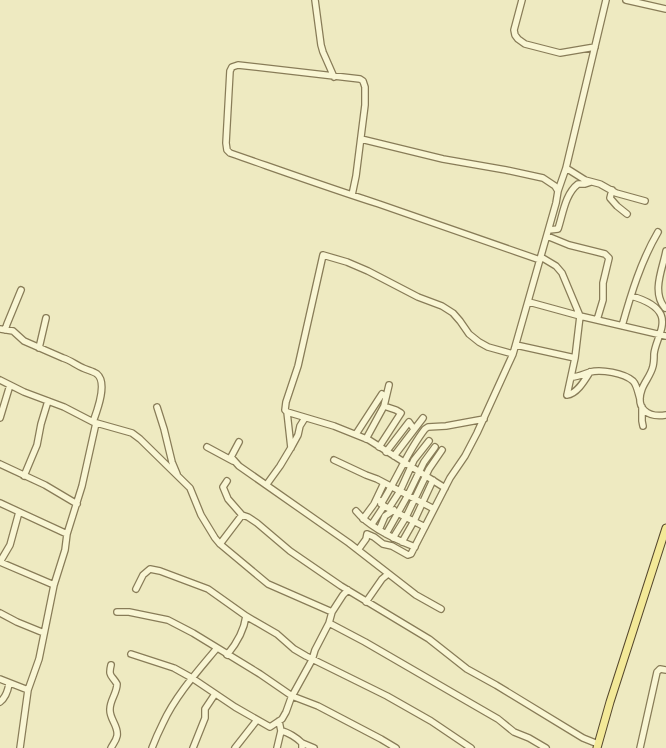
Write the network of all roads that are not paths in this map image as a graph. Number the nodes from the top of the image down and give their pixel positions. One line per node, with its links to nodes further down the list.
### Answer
1 (315, 0): 7 (street)
2 (522, 0): 6 (street)
3 (606, 0): 6 (street)
4 (626, 0): 5 (street)
5 (666, 9)
6 (595, 47): 9 (street)
7 (334, 77): 8 (street); 13 (street)
8 (361, 139): 12 (street); 13 (street)
9 (566, 168): 10 (street); 12 (street)
10 (592, 182): 11 (street); 17 (street)
11 (612, 190): 14 (street); 15 (street)
12 (558, 191): 17 (street)
13 (352, 196): 19 (street)
14 (645, 201)
15 (627, 214)
16 (658, 232): 21 (street)
17 (548, 233): 19 (street); 27 (street)
18 (666, 251): 23 (street)
19 (540, 258): 22 (street); 25 (street)
20 (21, 290): 29 (street)
21 (631, 296): 24 (street); 28 (street)
22 (529, 302): 25 (street); 32 (street)
23 (666, 308): 24 (street)
24 (660, 313): 30 (street)
25 (580, 316): 27 (street); 35 (street)
26 (46, 318): 33 (street)
27 (597, 320): 28 (street)
28 (622, 326): 30 (street)
29 (3, 329): 33 (street)
30 (659, 335): 31 (street); 42 (street)
31 (666, 336)
32 (516, 345): 34 (street); 35 (street)
33 (38, 348): 53 (street)
34 (513, 354): 47 (street); 52 (street)
35 (575, 358): 37 (street)
36 (590, 372): 37 (street); 37 (street); 42 (street)
37 (571, 377)
38 (0, 380): 39 (street)
39 (10, 385): 43 (street); 49 (street)
40 (389, 385): 44 (street)
41 (382, 394): 56 (street)
42 (640, 400): 46 (street)
43 (48, 401): 53 (street); 73 (street)
44 (384, 406): 57 (street); 61 (street)
45 (157, 407): 74 (street)
46 (642, 407): 48 (street); 54 (street)
47 (287, 412): 50 (street); 63 (street)
48 (666, 415)
49 (0, 418)
50 (305, 418): 56 (street); 63 (street)
51 (423, 418): 55 (street)
52 (484, 419): 69 (street); 81 (street)
53 (94, 423): 74 (street); 87 (street)
54 (643, 426)
55 (414, 429): 65 (street); 66 (street)
56 (356, 434): 57 (street)
57 (366, 439): 61 (street)
58 (429, 441): 71 (street)
59 (239, 442): 68 (street)
60 (207, 447): 68 (street)
61 (378, 447): 65 (street)
62 (435, 447): 72 (street)
63 (290, 448): 79 (street)
64 (442, 450): 75 (street)
65 (386, 452): 66 (street)
66 (394, 456): 69 (street)
67 (334, 460): 78 (street)
68 (233, 461): 79 (street)
69 (404, 463): 71 (street); 80 (street)
70 (0, 464): 73 (street)
71 (410, 467): 72 (street); 82 (street)
72 (419, 472): 75 (street); 83 (street)
73 (24, 476): 87 (street)
74 (178, 476): 106 (street)
75 (426, 476): 76 (street); 85 (street)
76 (433, 480): 81 (street); 89 (street)
77 (227, 481): 94 (street)
78 (384, 483): 80 (street); 84 (street)
79 (267, 484): 108 (street)
80 (392, 487): 82 (street); 90 (street)
81 (445, 488): 91 (street)
82 (400, 491): 83 (street); 90 (street)
83 (408, 495): 85 (street); 90 (street)
84 (377, 498): 88 (street); 90 (street)
85 (415, 499): 89 (street); 95 (street)
86 (0, 503): 93 (street)
87 (77, 504): 102 (street)
88 (374, 504): 90 (street); 96 (street)
89 (422, 504): 91 (street); 97 (street)
90 (389, 508): 95 (street); 98 (street); 101 (street); 103 (street)
91 (434, 509): 99 (street)
92 (356, 511): 96 (street)
93 (19, 512): 102 (street); 109 (street)
94 (242, 515): 106 (street); 113 (street)
95 (406, 517): 97 (street); 104 (street)
96 (363, 519): 98 (street)
97 (414, 521): 99 (street); 105 (street)
98 (372, 524): 101 (street)
99 (425, 528): 107 (street)
100 (666, 528): 139 (main road)
101 (379, 530): 103 (street)
102 (67, 534): 111 (street)
103 (386, 534): 104 (street)
104 (393, 538): 105 (street)
105 (402, 542): 107 (street)
106 (220, 544): 117 (street)
107 (415, 547): 108 (street)
108 (358, 550): 110 (street)
109 (0, 562): 111 (street)
110 (388, 574): 114 (street); 115 (street)
111 (54, 585): 121 (street)
112 (136, 589): 119 (street)
113 (348, 590): 114 (street); 117 (street)
114 (366, 602): 139 (street)
115 (441, 609)
116 (117, 612): 122 (street)
117 (332, 612): 120 (street)
118 (0, 613): 121 (street)
119 (246, 616): 124 (street); 125 (street)
120 (329, 622): 125 (street); 149 (street)
121 (44, 633): 131 (street)
122 (217, 648): 124 (street); 128 (street)
123 (131, 654): 128 (street)
124 (227, 655): 133 (street)
125 (312, 660): 133 (street); 148 (street)
126 (111, 665): 141 (street)
127 (666, 670): 150 (street)
128 (192, 678): 132 (street); 142 (street)
129 (0, 679): 130 (street)
130 (9, 684): 131 (street); 134 (street)
131 (28, 690): 140 (street)
132 (215, 694): 135 (street); 143 (street)
133 (292, 696): 136 (street); 147 (street)
134 (0, 702)
135 (257, 720): 136 (street); 144 (street)
136 (279, 721): 137 (street)
137 (281, 731): 138 (street); 145 (street)
138 (302, 746): 146 (street)
139 (598, 746)
140 (20, 748)
141 (111, 748)
142 (152, 748)
143 (193, 748)
144 (235, 748)
145 (277, 748)
146 (314, 748)
147 (396, 748)
148 (471, 748)
149 (546, 748)
150 (640, 748)

